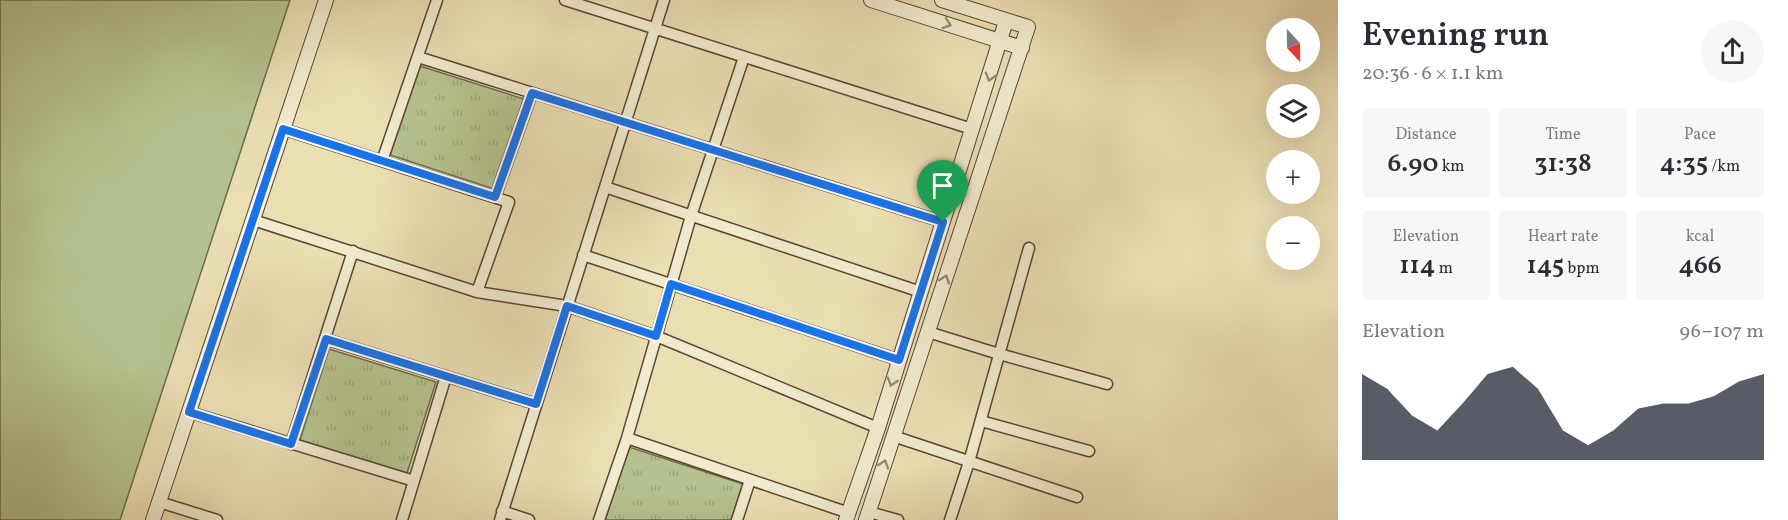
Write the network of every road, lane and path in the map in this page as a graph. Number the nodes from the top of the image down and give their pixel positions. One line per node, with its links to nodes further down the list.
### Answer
1 (326, 0): 15 (street)
2 (437, 0): 11 (street)
3 (565, 0): 8 (street)
4 (664, 0): 8 (street)
5 (872, 0): 9 (street, one-way to 9)
6 (942, 0): 7 (street)
7 (1006, 21): 9 (street); 10 (street)
8 (655, 28): 12 (street); 14 (street)
9 (1000, 41): 10 (street); 16 (street, one-way to 16)
10 (1022, 48): 31 (street, one-way to 10)
11 (418, 57): 13 (street); 18 (street)
12 (744, 57): 16 (street); 17 (street)
13 (532, 93): 14 (street); 20 (street)
14 (625, 122): 17 (street); 19 (street)
15 (283, 129): 18 (street); 22 (street)
16 (972, 129): 23 (street)
17 (714, 150): 21 (street); 23 (street)
18 (382, 161): 20 (street)
19 (605, 187): 21 (street); 26 (street)
20 (495, 197): 28 (street)
21 (691, 216): 27 (street); 29 (street)
22 (253, 220): 25 (street); 39 (street)
23 (943, 222): 29 (street)
24 (1029, 248): 34 (street)
25 (353, 250): 28 (street); 33 (street)
26 (583, 255): 27 (street); 30 (street)
27 (671, 284): 32 (street); 35 (street)
28 (477, 292): 30 (street)
29 (921, 292): 35 (street)
30 (567, 306): 32 (street); 38 (street)
31 (928, 332): 34 (street); 42 (street)
32 (656, 336): 41 (street); 43 (street)
33 (326, 339): 36 (street); 44 (street)
34 (999, 354): 37 (street); 40 (street)
35 (899, 360): 41 (street, one-way to 41)
36 (446, 376): 38 (street); 48 (street)
37 (1107, 384)
38 (536, 404): 51 (street)
39 (189, 412): 44 (street); 50 (street)
40 (981, 421): 45 (street); 46 (street)
41 (878, 428): 53 (street)
42 (893, 436): 46 (street); 52 (street, one-way to 42)
43 (627, 438): 47 (street); 58 (street)
44 (291, 444): 48 (street)
45 (1089, 451)
46 (969, 462): 49 (street); 61 (street)
47 (750, 480): 53 (street); 59 (street)
48 (414, 481): 56 (street)
49 (1077, 497)
50 (159, 502): 54 (street); 55 (street)
51 (501, 516): 57 (street)
52 (867, 516): 60 (street)
53 (847, 517)
54 (153, 520)
55 (217, 520)
56 (402, 520)
57 (529, 520)
58 (599, 520)
59 (737, 520)
60 (898, 520)
61 (950, 520)

